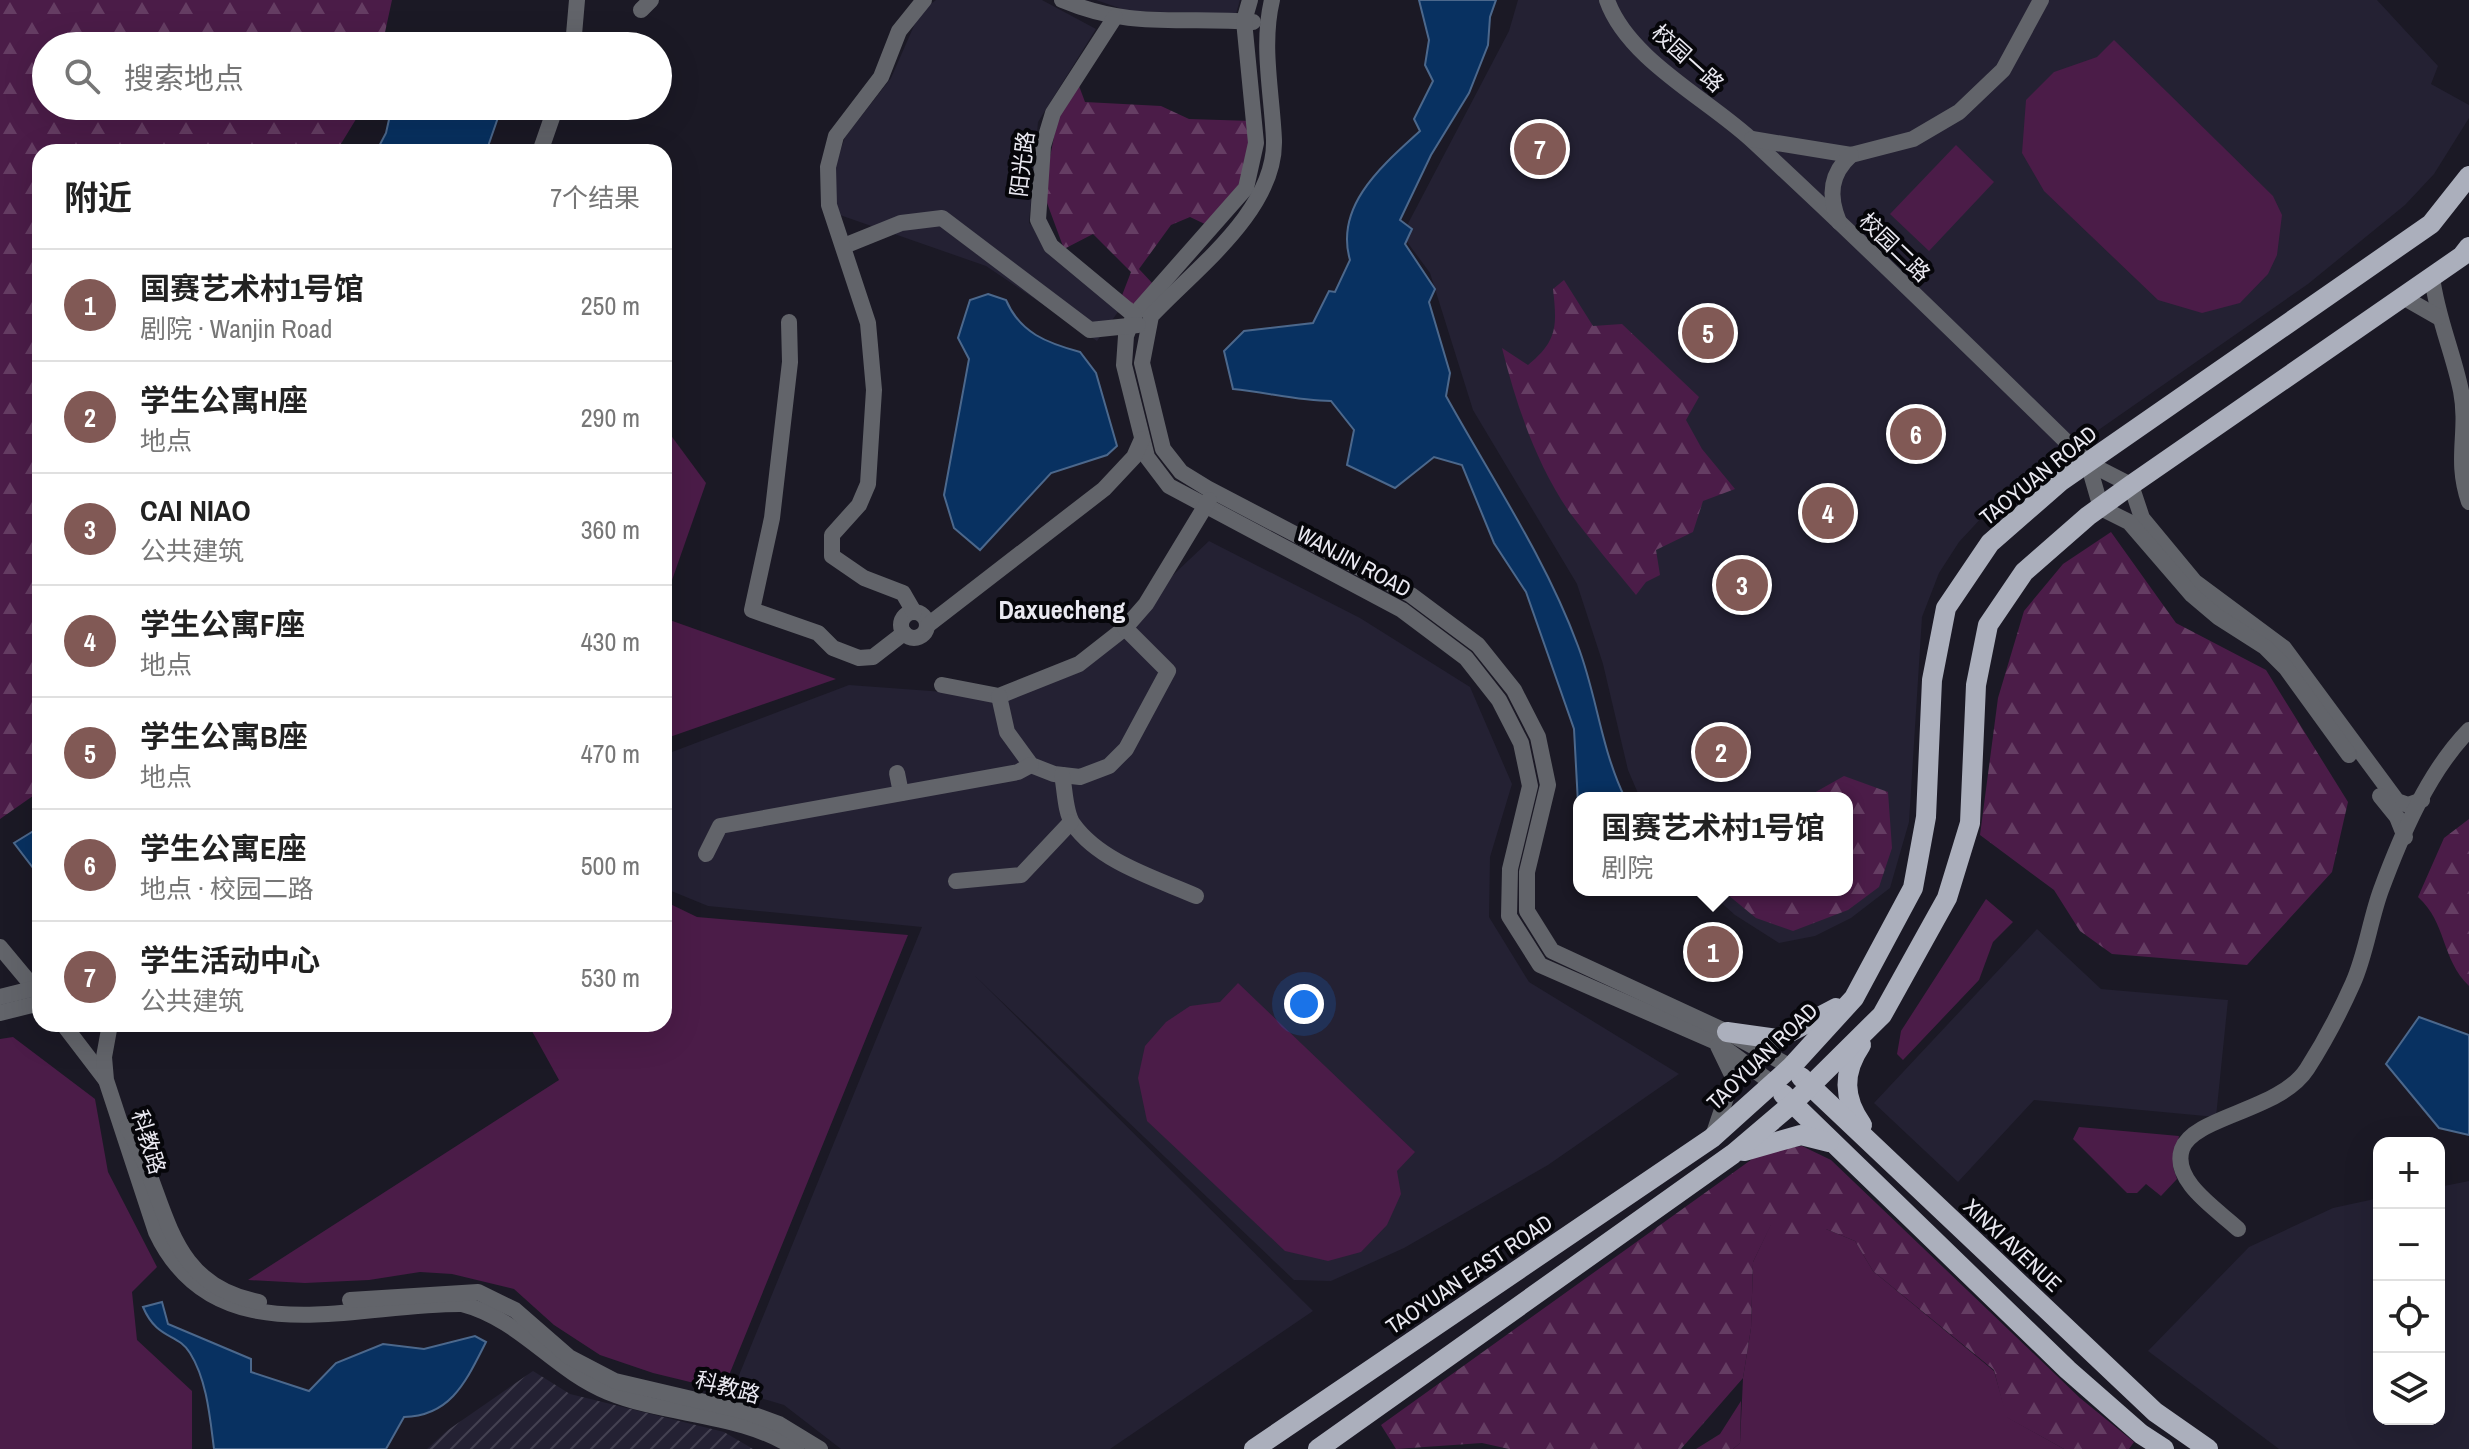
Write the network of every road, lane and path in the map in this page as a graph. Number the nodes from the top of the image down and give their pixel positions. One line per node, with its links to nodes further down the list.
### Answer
1 (577, 0): 13 (street)
2 (905, 0): 9 (street)
3 (924, 0): 9 (street)
4 (1062, 0): 10 (street)
5 (1250, 0): 11 (street)
6 (1272, 0): 12 (street, WANJIN ROAD)
7 (1607, 0): 15 (street, 校园一路)
8 (2041, 0): 17 (street)
9 (908, 17): 20 (street)
10 (1115, 17): 11 (street); 25 (street, 阳光路)
11 (1244, 21): 12 (street); 25 (street)
12 (1266, 23): 27 (street, WANJIN ROAD)
13 (574, 32)
14 (551, 120): 16 (street)
15 (1751, 139): 17 (street); 19 (street, 校园二路)
16 (543, 144)
17 (1851, 155): 19 (street)
18 (2469, 176): 29 (main road, TAOYUAN ROAD)
19 (1841, 227): 29 (street, 校园二路)
20 (844, 246): 25 (street); 35 (street)
21 (2469, 247): 22 (main road)
22 (2432, 277): 23 (main road); 24 (street)
23 (2403, 297): 24 (street); 30 (main road)
24 (2438, 317): 32 (street)
25 (1132, 319): 27 (street); 28 (street, WANJIN ROAD)
26 (789, 322): 38 (street)
27 (1148, 327): 31 (street, WANJIN ROAD)
28 (1142, 439): 33 (street, WANJIN ROAD); 36 (street)
29 (2088, 463): 30 (street); 34 (street); 57 (main road, TAOYUAN ROAD)
30 (2131, 485): 34 (main road); 46 (street)
31 (1214, 492): 33 (street); 62 (street, WANJIN ROAD)
32 (2469, 502)
33 (1206, 508): 37 (street); 62 (street, WANJIN ROAD)
34 (2101, 508): 48 (street); 59 (main road)
35 (914, 612): 36 (street); 38 (street)
36 (928, 625): 38 (street)
37 (1125, 628): 40 (street); 44 (street)
38 (904, 633)
39 (942, 685): 40 (street)
40 (999, 696): 42 (street)
41 (2469, 730): 46 (street)
42 (1031, 765): 44 (street); 45 (street)
43 (897, 773): 45 (street)
44 (1062, 775): 47 (street)
45 (901, 793): 49 (street)
46 (2422, 800): 48 (street)
47 (1071, 822): 50 (street); 51 (street)
48 (2405, 837): 73 (street)
49 (706, 854)
50 (956, 881)
51 (1196, 896)
52 (0, 947): 53 (street)
53 (32, 985)
54 (32, 994): 55 (street)
55 (0, 997)
56 (32, 997): 58 (street)
57 (1854, 998): 62 (main road); 63 (main road, TAOYUAN ROAD)
58 (0, 1013)
59 (1882, 1015): 66 (main road); 72 (main road)
60 (69, 1032): 64 (street)
61 (109, 1032): 64 (street)
62 (1721, 1037): 63 (street, WANJIN ROAD); 65 (street, WANJIN ROAD); 69 (street)
63 (1791, 1067): 65 (main road, TAOYUAN ROAD); 66 (main road, XINXI AVENUE)
64 (106, 1080): 68 (street)
65 (1772, 1083): 67 (main road); 69 (main road, TAOYUAN ROAD)
66 (1810, 1087): 67 (main road); 72 (main road, XINXI AVENUE)
67 (1793, 1103): 70 (main road); 71 (main road)
68 (114, 1107): 74 (street, 科教路); 75 (street, 科教路)
69 (1712, 1138): 76 (main road, TAOYUAN EAST ROAD)
70 (1831, 1143): 71 (main road); 78 (main road)
71 (1733, 1154): 77 (main road)
72 (1886, 1158): 79 (main road, XINXI AVENUE)
73 (2238, 1229)
74 (796, 1449)
75 (820, 1449)
76 (1254, 1449)
77 (1318, 1449)
78 (2164, 1449)
79 (2208, 1449)

